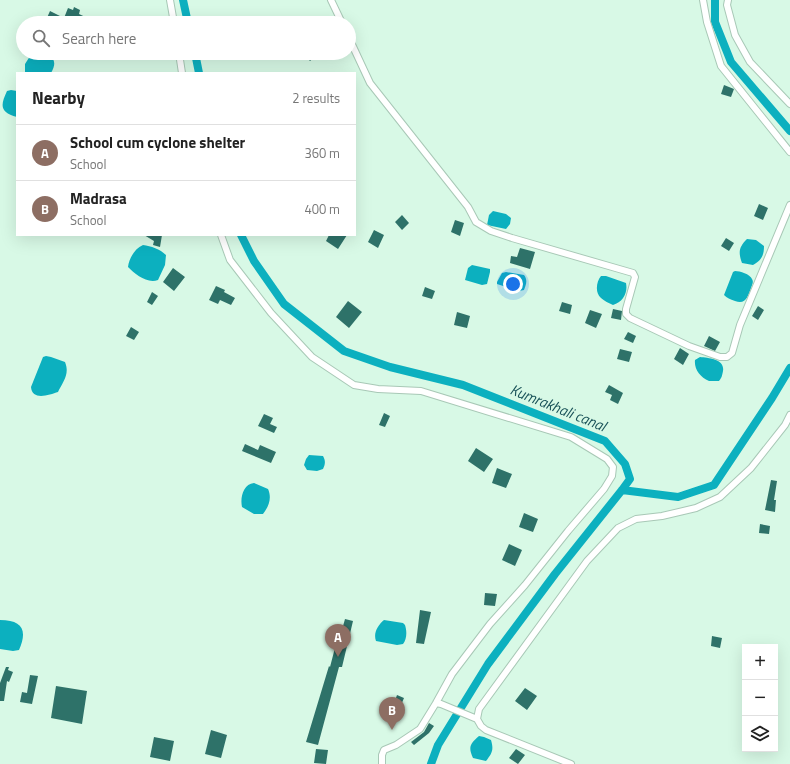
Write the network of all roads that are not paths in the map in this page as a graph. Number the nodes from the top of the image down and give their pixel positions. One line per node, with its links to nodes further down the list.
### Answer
1 (170, 0): 5 (street)
2 (331, 0): 6 (street)
3 (703, 0): 11 (street)
4 (728, 0): 10 (street)
5 (173, 16)
6 (339, 16)
7 (356, 53): 12 (street)
8 (180, 60): 9 (street)
9 (182, 72)
10 (790, 104)
11 (790, 152)
12 (790, 205)
13 (221, 236): 15 (street)
14 (790, 415): 16 (street)
15 (438, 703): 16 (street); 17 (street)
16 (476, 719): 18 (street)
17 (382, 764)
18 (571, 764)

